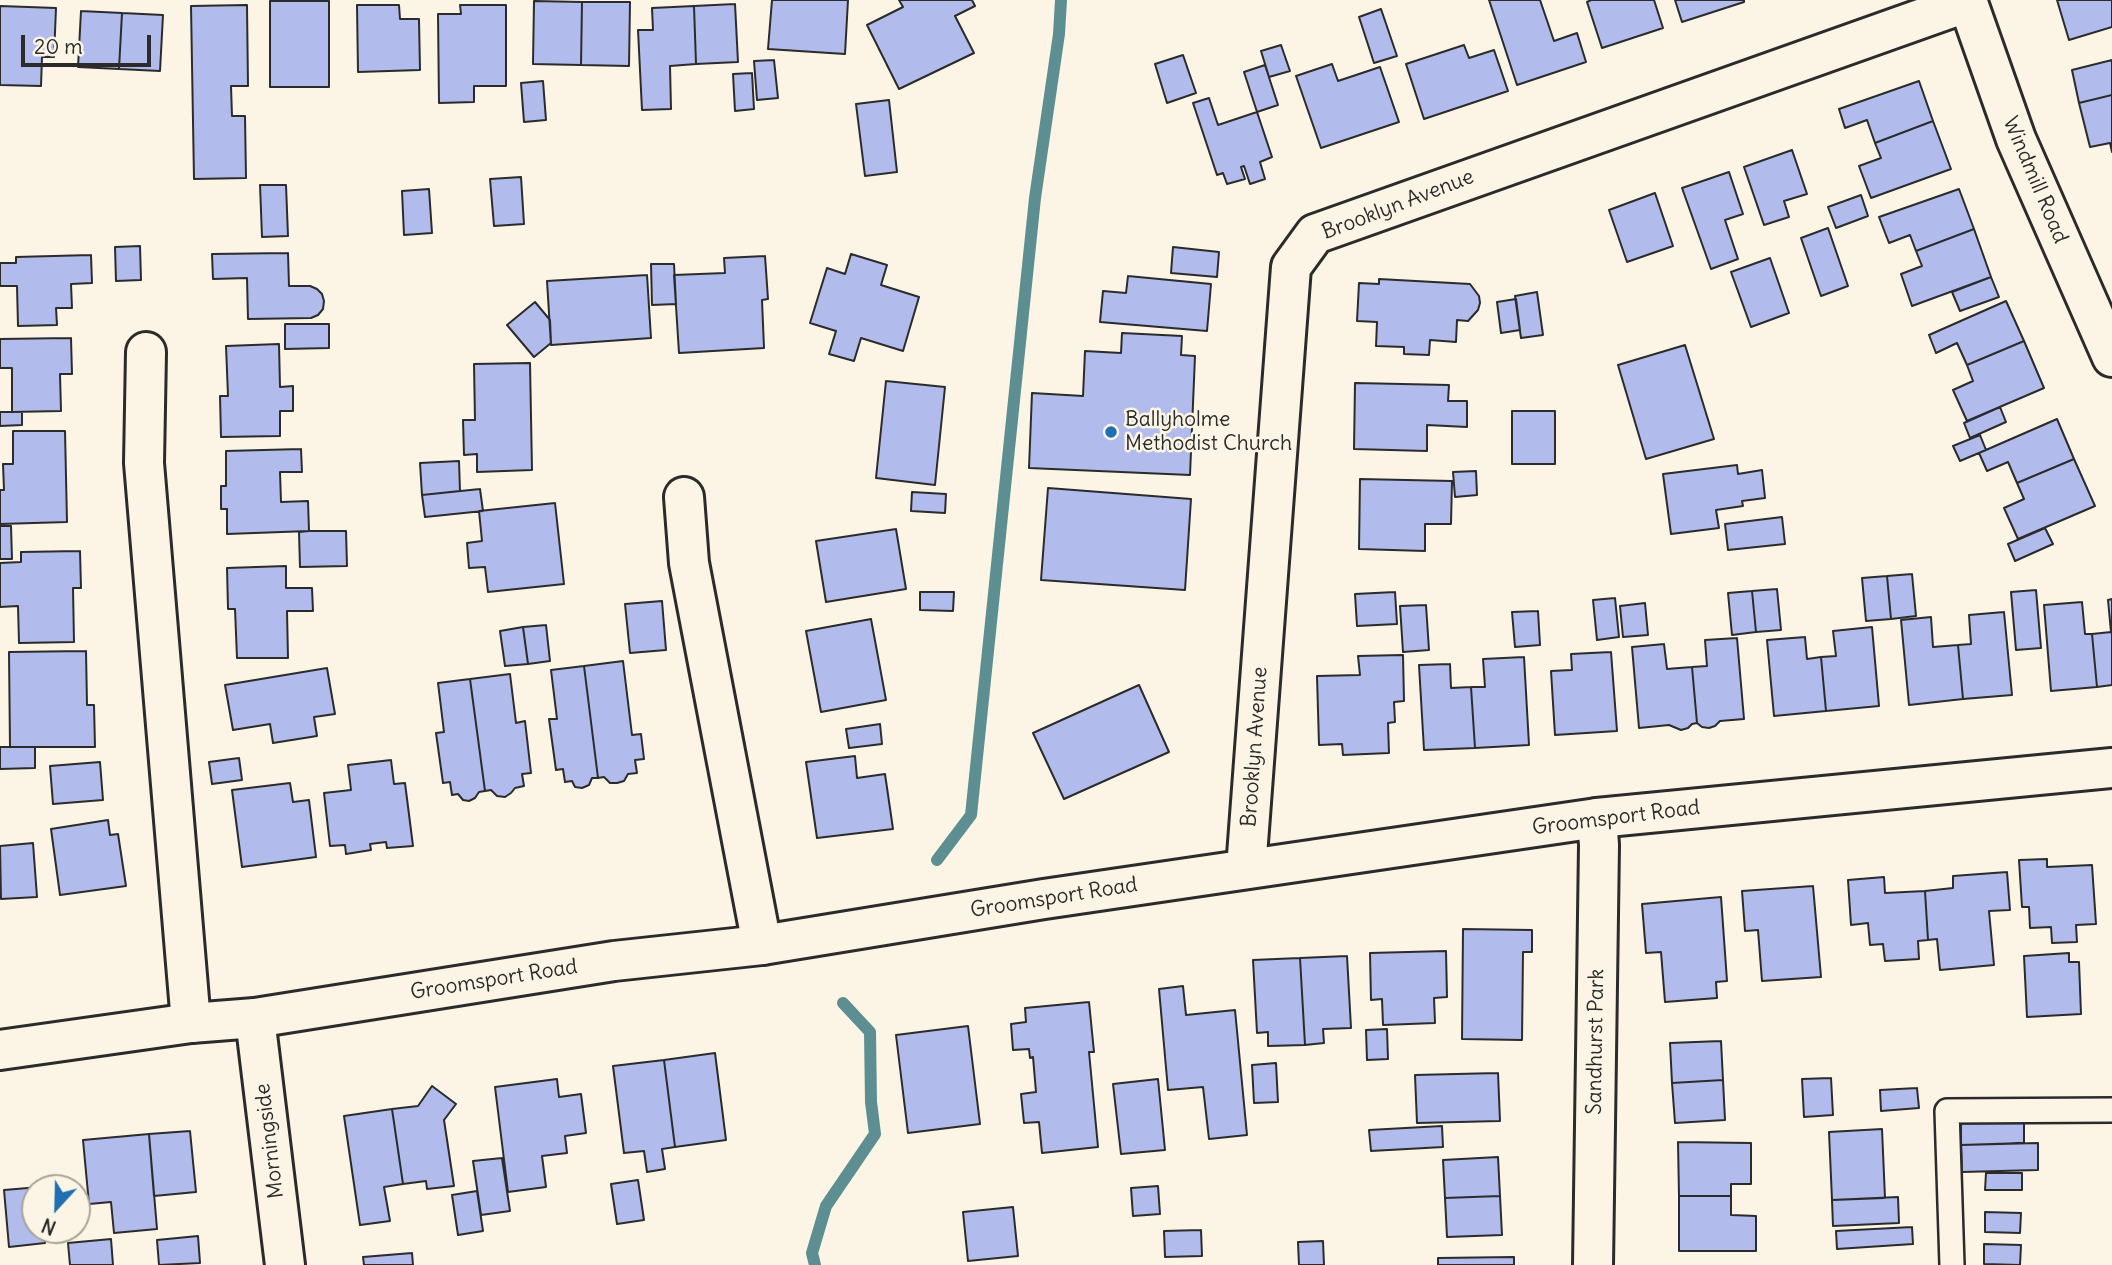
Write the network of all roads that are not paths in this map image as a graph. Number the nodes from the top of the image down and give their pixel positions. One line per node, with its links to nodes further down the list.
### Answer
1 (1968, 1): 3 (street, Windmill Road); 7 (street, Brooklyn Avenue)
2 (146, 352): 10 (street)
3 (2112, 356)
4 (684, 496): 8 (street)
5 (2112, 768): 6 (street, Groomsport Road)
6 (1597, 818): 7 (street, Groomsport Road); 14 (street, Sandhurst Park)
7 (1246, 869): 8 (street, Groomsport Road)
8 (762, 945): 9 (street, Groomsport Road)
9 (255, 1017): 10 (street, Groomsport Road); 13 (street, Morningside)
10 (191, 1023): 11 (street, Groomsport Road)
11 (0, 1050)
12 (2112, 1110): 15 (lane)
13 (285, 1265)
14 (1593, 1265)
15 (1952, 1265)

